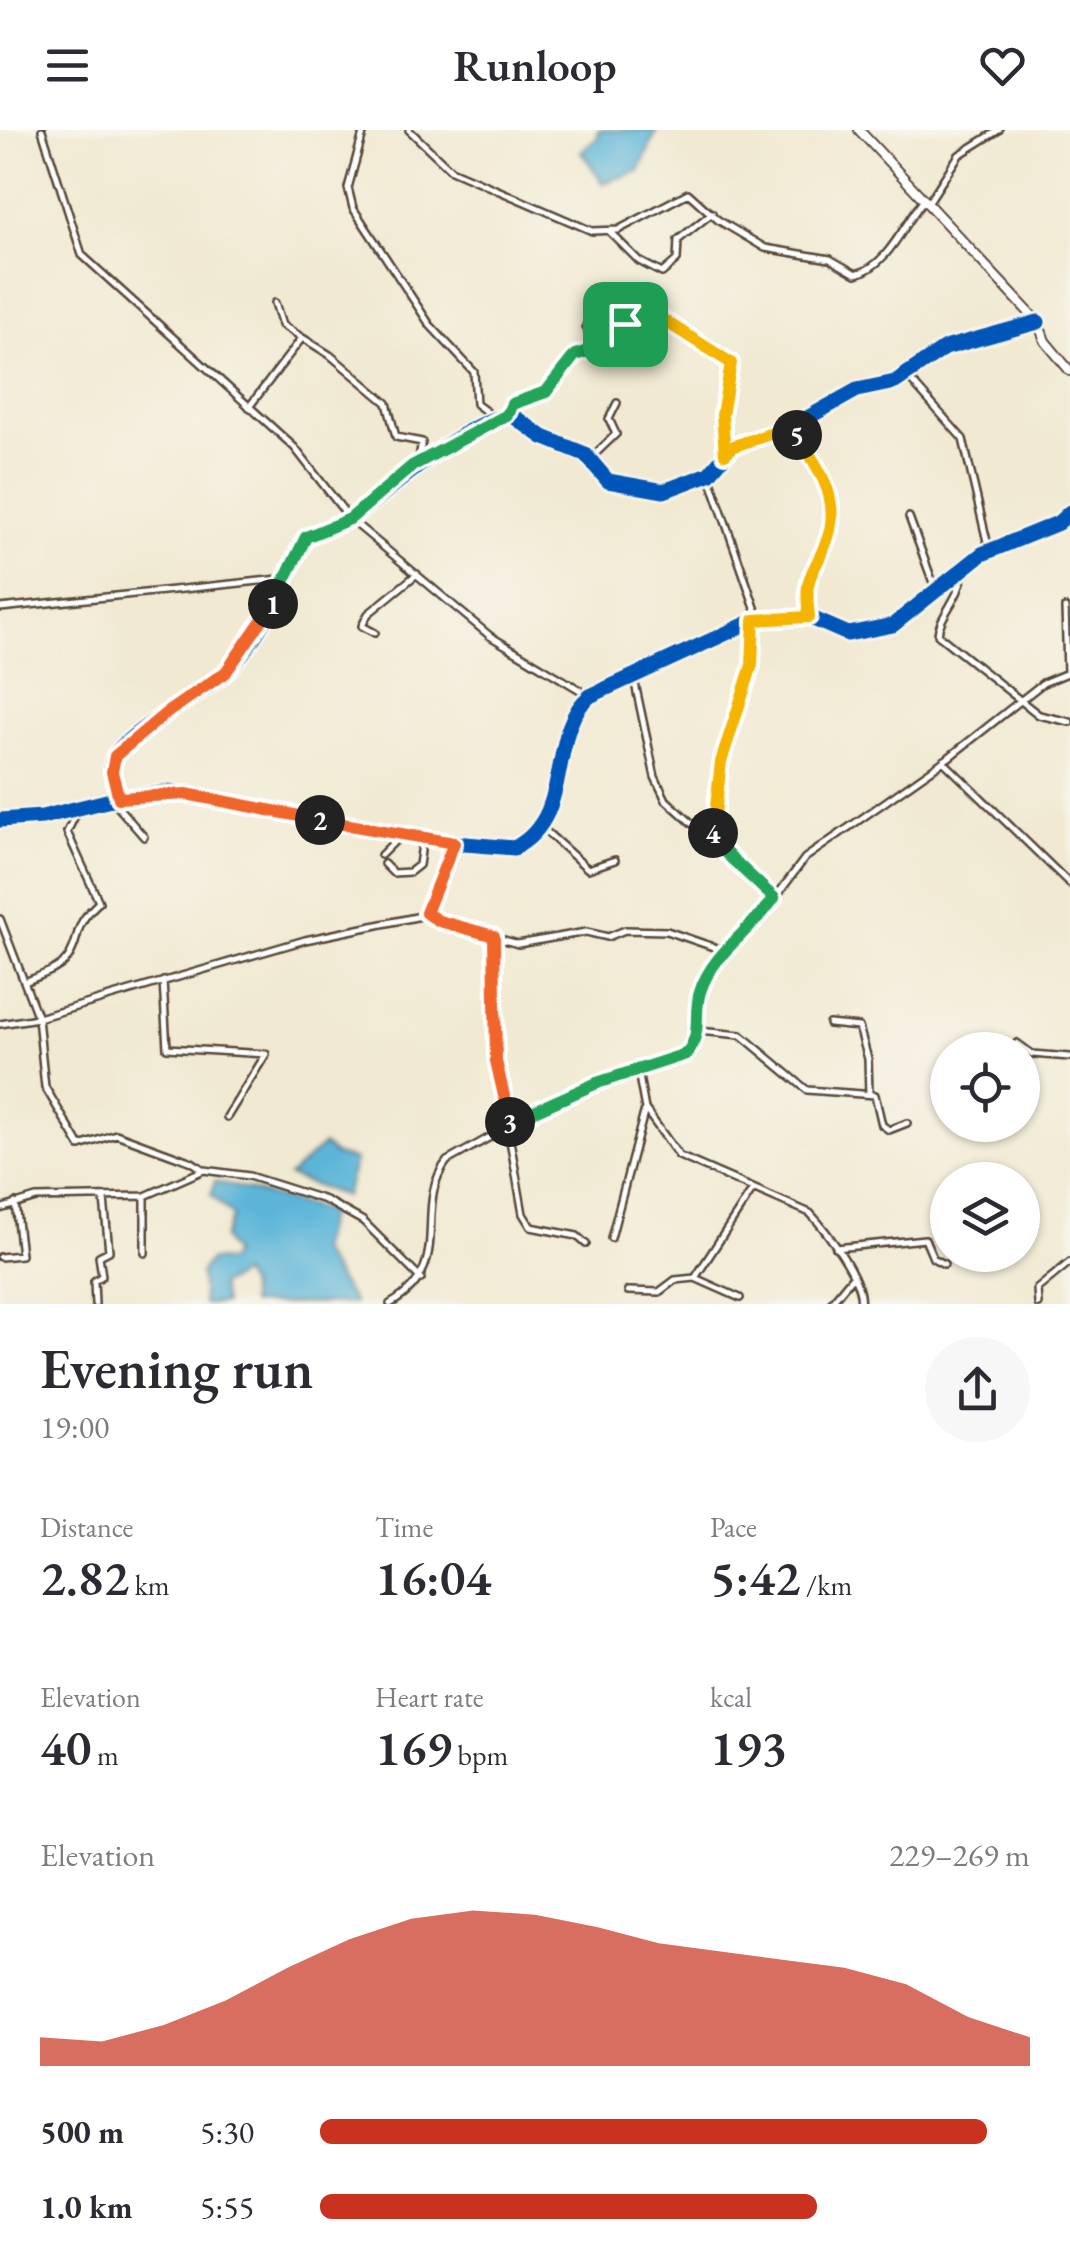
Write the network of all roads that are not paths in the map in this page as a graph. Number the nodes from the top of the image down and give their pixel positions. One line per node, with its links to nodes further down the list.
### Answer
1 (42, 130): 17 (street)
2 (364, 130): 19 (street)
3 (409, 130): 8 (street)
4 (859, 130): 6 (street)
5 (1000, 130): 6 (street)
6 (925, 203): 7 (street); 11 (street)
7 (712, 213): 8 (street); 8 (street)
8 (610, 232)
9 (599, 298): 13 (street)
10 (275, 304): 12 (street)
11 (1038, 322): 14 (street); 15 (street)
12 (303, 337): 17 (street); 23 (street)
13 (596, 346): 18 (street); 21 (street)
14 (1070, 370)
15 (906, 375): 20 (street); 29 (street)
16 (617, 403): 22 (street)
17 (250, 407): 27 (street)
18 (507, 415): 19 (street); 22 (street)
19 (495, 418): 23 (street)
20 (791, 427): 21 (street); 36 (street)
21 (725, 454): 24 (street)
22 (590, 459): 24 (street)
23 (418, 462): 27 (street)
24 (709, 474): 37 (street)
25 (1070, 512): 28 (street)
26 (909, 517): 33 (street)
27 (350, 519): 31 (street); 32 (street)
28 (1067, 522): 29 (street)
29 (989, 550): 30 (street)
30 (963, 573): 33 (street); 42 (street)
31 (416, 574): 38 (street); 41 (street)
32 (289, 578): 34 (street); 45 (street)
33 (936, 591): 36 (street)
34 (0, 608)
35 (1065, 608): 39 (street)
36 (809, 617): 37 (street)
37 (756, 620): 40 (street); 52 (street)
38 (375, 633)
39 (1069, 672): 42 (street)
40 (633, 674): 41 (street); 52 (street)
41 (590, 696): 48 (street)
42 (1022, 702): 43 (street); 44 (street)
43 (1070, 722)
44 (943, 762): 57 (street); 58 (street)
45 (115, 798): 46 (street); 49 (street); 50 (street)
46 (78, 810): 47 (street); 63 (street)
47 (0, 820)
48 (540, 826): 53 (street); 55 (street)
49 (402, 834): 51 (street); 54 (street)
50 (144, 837)
51 (423, 837): 53 (street); 56 (street)
52 (712, 840): 58 (street)
53 (454, 843): 59 (street)
54 (380, 855)
55 (615, 860)
56 (384, 864)
57 (1070, 884)
58 (774, 898): 62 (street)
59 (426, 913): 61 (street); 64 (street)
60 (0, 919): 63 (street)
61 (494, 936): 62 (street); 76 (street)
62 (726, 951): 68 (street)
63 (24, 982): 65 (street)
64 (163, 982): 65 (street); 74 (street)
65 (38, 1018): 66 (street); 77 (street)
66 (0, 1024)
67 (829, 1024): 72 (street)
68 (698, 1031): 71 (street); 72 (street)
69 (1040, 1055): 70 (street)
70 (1070, 1057)
71 (638, 1071): 73 (street); 76 (street)
72 (869, 1094): 75 (street)
73 (645, 1109): 78 (street); 83 (street)
74 (227, 1116)
75 (907, 1123)
76 (510, 1124): 84 (street); 92 (street)
77 (204, 1170): 79 (street); 92 (street)
78 (753, 1189): 85 (street); 91 (street)
79 (145, 1196): 80 (street); 87 (street)
80 (104, 1199): 81 (street); 95 (street)
81 (16, 1203): 82 (street); 88 (street)
82 (0, 1209)
83 (612, 1238)
84 (586, 1244)
85 (836, 1248): 86 (street); 90 (street)
86 (930, 1251)
87 (145, 1253)
88 (0, 1257)
89 (1070, 1262): 99 (street)
90 (852, 1276): 97 (street); 98 (street)
91 (695, 1278): 93 (street); 94 (street)
92 (421, 1279): 96 (street)
93 (628, 1291)
94 (740, 1298)
95 (95, 1304)
96 (390, 1304)
97 (830, 1304)
98 (860, 1304)
99 (1038, 1304)

